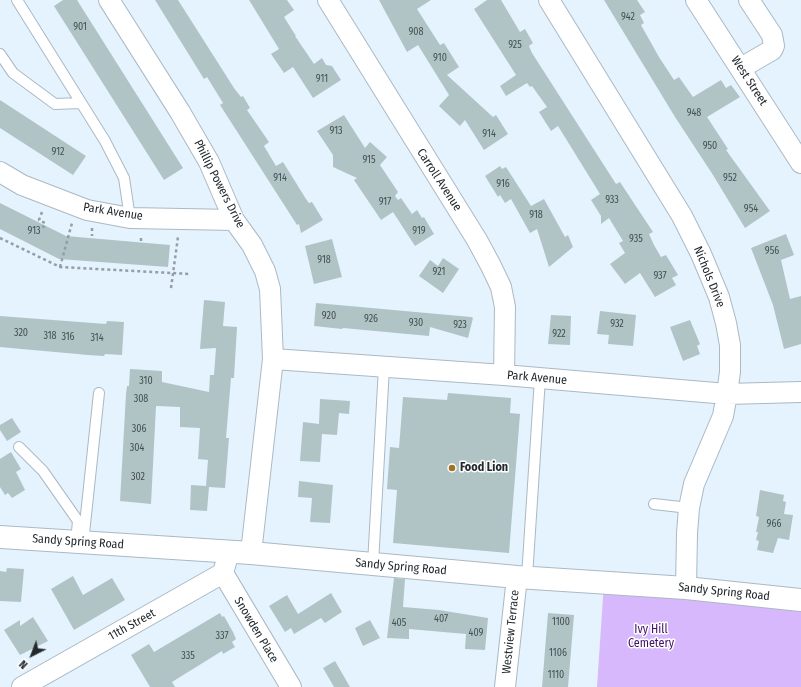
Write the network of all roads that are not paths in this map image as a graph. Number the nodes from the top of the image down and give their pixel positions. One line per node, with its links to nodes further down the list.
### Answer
1 (17, 0): 9 (lane)
2 (109, 0): 13 (street, Phillip Powers Drive)
3 (328, 0): 16 (street, Carroll Avenue)
4 (549, 0): 20 (street, Nichols Drive)
5 (696, 0): 8 (street, West Street)
6 (749, 0): 8 (street)
7 (0, 54): 9 (lane)
8 (741, 68): 10 (street, West Street)
9 (80, 102): 12 (lane)
10 (801, 163)
11 (0, 172): 12 (street, Park Avenue)
12 (130, 218): 13 (street, Park Avenue)
13 (234, 220): 14 (street, Phillip Powers Drive)
14 (272, 359): 15 (street, Park Avenue); 27 (street, Phillip Powers Drive)
15 (384, 367): 16 (street, Park Avenue); 28 (lane)
16 (504, 375): 17 (street, Park Avenue)
17 (540, 378): 20 (street, Park Avenue); 30 (lane)
18 (801, 392): 20 (street, Park Avenue)
19 (99, 393): 25 (lane)
20 (727, 394): 23 (street, Nichols Drive)
21 (18, 446): 25 (lane)
22 (654, 504): 23 (lane)
23 (689, 508): 31 (street, Nichols Drive)
24 (0, 537): 25 (street, Sandy Spring Road)
25 (79, 542): 26 (street, Sandy Spring Road)
26 (228, 552): 27 (street, Sandy Spring Road); 29 (street)
27 (251, 553): 28 (street, Sandy Spring Road)
28 (373, 564): 30 (street, Sandy Spring Road)
29 (223, 573): 33 (street, 11th Street); 34 (street, Snowden Place)
30 (522, 577): 31 (street, Sandy Spring Road); 35 (street, Westview Terrace)
31 (686, 588): 32 (street, Sandy Spring Road)
32 (801, 600)
33 (22, 687)
34 (291, 687)
35 (505, 687)

